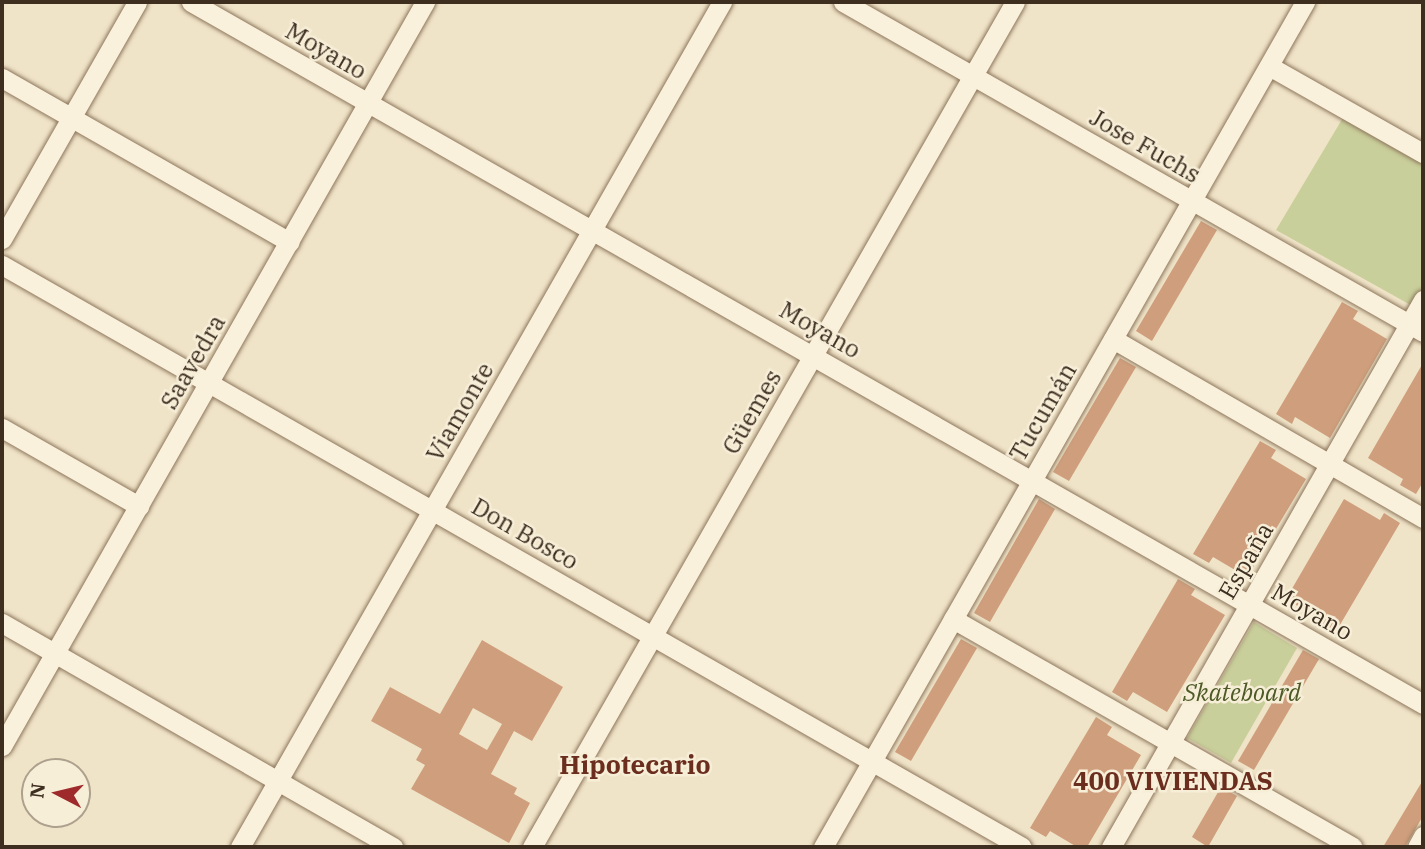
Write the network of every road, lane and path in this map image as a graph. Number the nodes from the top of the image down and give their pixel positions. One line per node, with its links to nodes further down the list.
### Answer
1 (137, 2): 12 (street)
2 (191, 2): 11 (street, Moyano)
3 (425, 2): 11 (street, Saavedra)
4 (722, 2): 15 (street, Viamonte)
5 (843, 2): 9 (street, Jose Fuchs)
6 (1015, 2): 9 (street, Güemes)
7 (1305, 2): 8 (street, Tucumán)
8 (1269, 66): 13 (street); 14 (street, Tucumán)
9 (973, 76): 14 (street, Jose Fuchs); 22 (street, Güemes)
10 (2, 78): 12 (street)
11 (367, 103): 15 (street, Moyano); 17 (street, Saavedra)
12 (71, 118): 16 (street); 17 (street)
13 (1423, 153)
14 (1192, 201): 20 (street, Jose Fuchs); 21 (street, Tucumán)
15 (593, 228): 22 (street, Moyano); 28 (street, Viamonte)
16 (2, 239)
17 (289, 242): 23 (street, Saavedra)
18 (2, 265): 23 (street, Don Bosco)
19 (1423, 300): 20 (street, España)
20 (1416, 328): 25 (street, España)
21 (1113, 339): 25 (street); 26 (street, Tucumán)
22 (813, 355): 26 (street, Moyano); 33 (street, Güemes)
23 (208, 384): 27 (street, Saavedra); 28 (street, Don Bosco)
24 (2, 428): 27 (street)
25 (1329, 464): 29 (street); 30 (street, España)
26 (1033, 480): 30 (street, Moyano); 31 (street, Tucumán)
27 (139, 506): 34 (street, Saavedra)
28 (433, 509): 33 (street, Don Bosco); 39 (street, Viamonte)
29 (1423, 518)
30 (1249, 605): 35 (street, Moyano); 36 (street, España)
31 (953, 619): 36 (street); 38 (street, Tucumán)
32 (2, 623): 34 (street)
33 (653, 636): 38 (street, Don Bosco); 43 (street, Güemes)
34 (55, 653): 37 (street, Saavedra); 39 (street)
35 (1423, 704)
36 (1171, 741): 46 (street, España); 47 (street)
37 (2, 746)
38 (872, 761): 44 (street, Tucumán); 45 (street, Don Bosco)
39 (278, 780): 41 (street, Viamonte); 42 (street)
40 (1423, 836): 48 (street)
41 (240, 847)
42 (393, 847)
43 (532, 847)
44 (823, 847)
45 (1022, 847)
46 (1111, 847)
47 (1353, 847)
48 (1417, 847)

